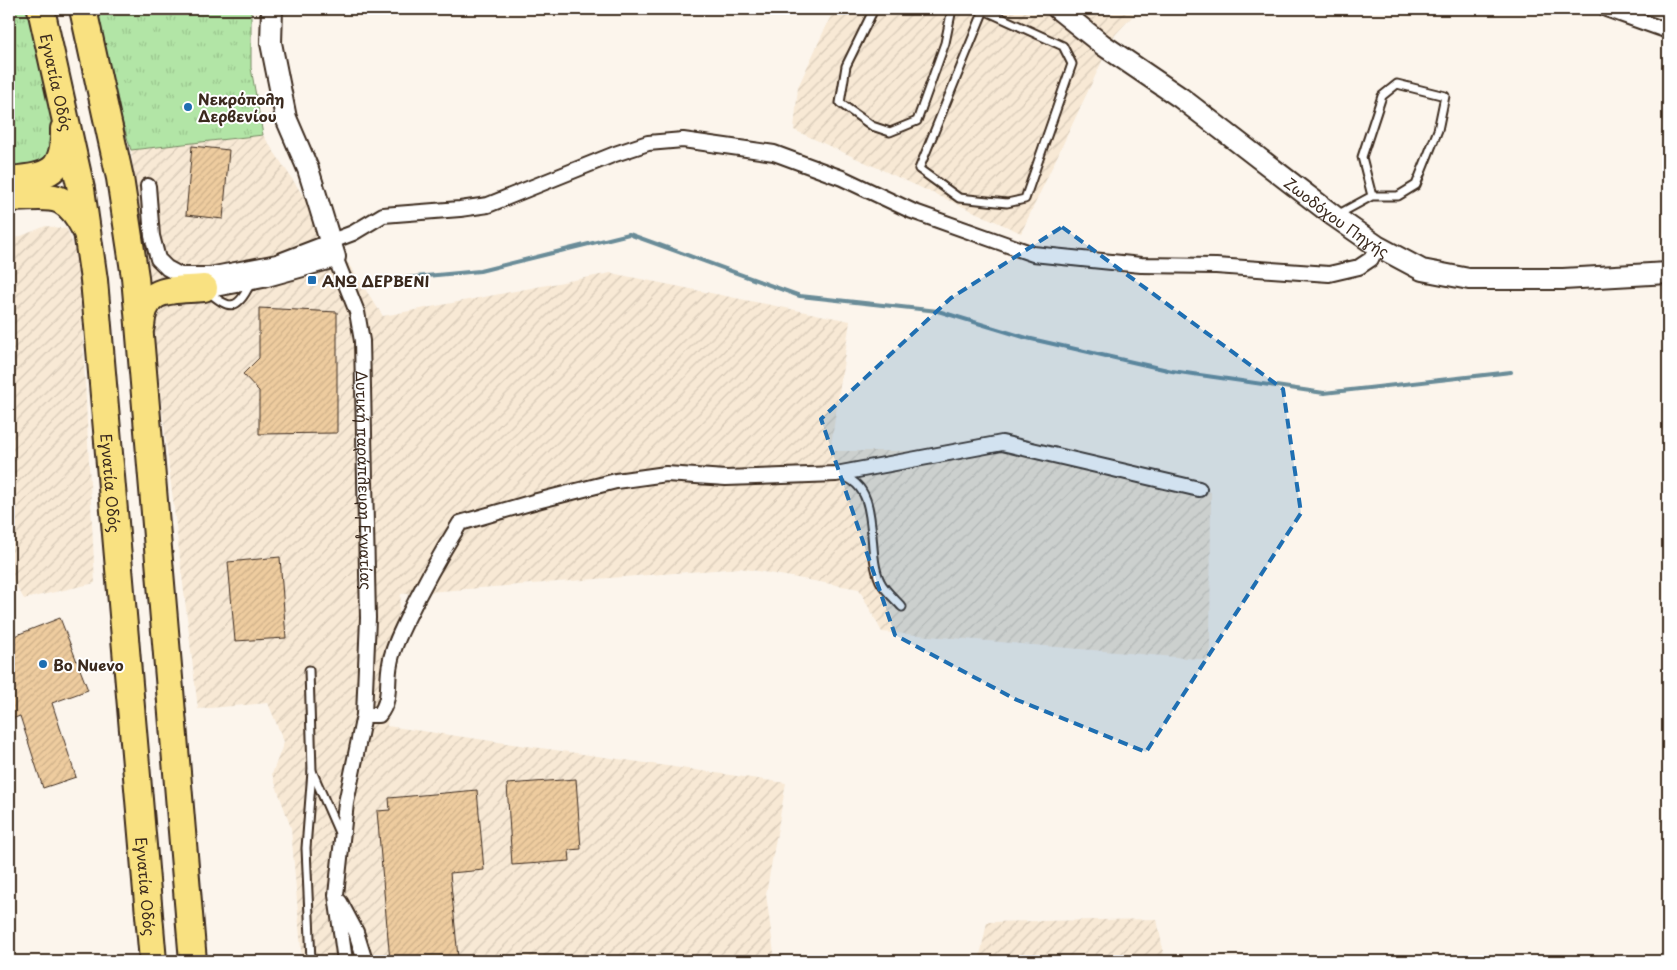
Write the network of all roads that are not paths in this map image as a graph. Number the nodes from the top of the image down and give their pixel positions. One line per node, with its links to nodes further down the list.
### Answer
1 (41, 9): 10 (highway, Εγνατία Οδός)
2 (83, 9): 20 (highway)
3 (272, 9): 17 (street, Δυτική παράπλευρη Εγνατίας)
4 (874, 9): 5 (lane)
5 (952, 9)
6 (1058, 9): 14 (street, Ζωοδόχου Πηγής)
7 (1606, 9): 9 (street)
8 (984, 10): 8 (lane)
9 (1668, 31)
10 (64, 106): 12 (highway); 15 (highway, Εγνατία Οδός)
11 (148, 186): 17 (street)
12 (12, 190): 15 (highway)
13 (1372, 196): 13 (lane); 14 (lane)
14 (1334, 216): 16 (street, Ζωοδόχου Πηγής)
15 (88, 234): 29 (highway, Εγνατία Οδός)
16 (1377, 246): 17 (street); 18 (street, Ζωοδόχου Πηγής)
17 (333, 248): 19 (street); 25 (street, Δυτική παράπλευρη Εγνατίας)
18 (1668, 273)
19 (204, 288): 20 (highway)
20 (140, 336): 30 (highway)
21 (836, 474): 22 (street); 23 (lane); 25 (street)
22 (1199, 489)
23 (902, 607)
24 (309, 670): 26 (lane)
25 (364, 715): 27 (street, Δυτική παράπλευρη Εγνατίας)
26 (312, 772): 27 (lane); 31 (lane)
27 (341, 838): 28 (street, Δυτική παράπλευρη Εγνατίας)
28 (336, 895): 32 (street, Δυτική παράπλευρη Εγνατίας); 33 (street)
29 (152, 961)
30 (193, 961)
31 (311, 961)
32 (345, 961)
33 (365, 961)

